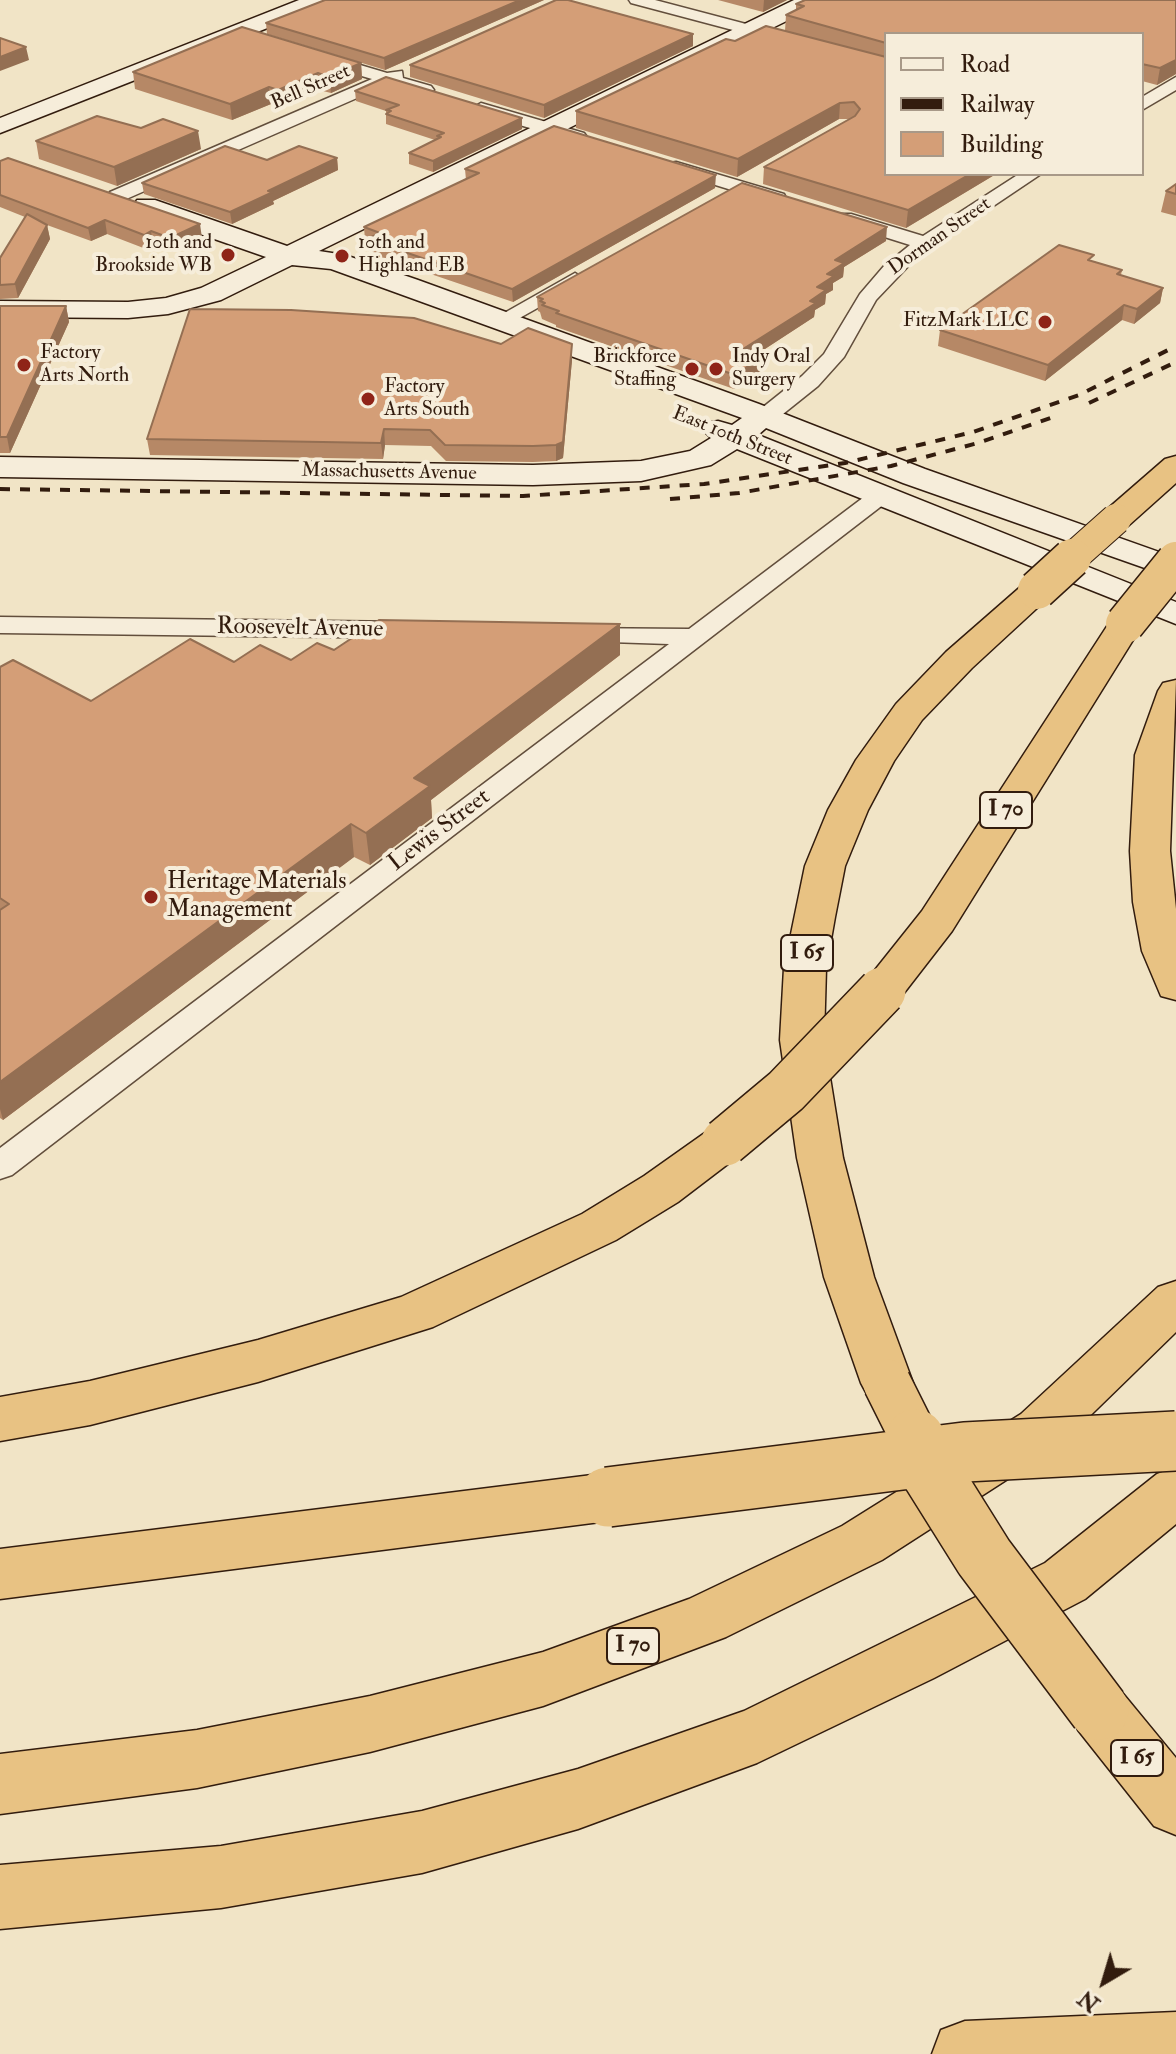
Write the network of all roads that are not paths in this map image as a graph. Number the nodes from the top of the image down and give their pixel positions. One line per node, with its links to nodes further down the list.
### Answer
1 (318, 0): 5 (street)
2 (637, 0): 4 (street)
3 (811, 0): 4 (street)
4 (751, 30): 6 (street); 16 (street)
5 (236, 33): 7 (street); 15 (street)
6 (789, 40)
7 (262, 41)
8 (307, 54): 10 (street)
9 (408, 69): 10 (street, Bell Street)
10 (387, 79): 12 (street); 23 (street, Bell Street)
11 (1176, 82): 14 (street)
12 (439, 95)
13 (468, 104): 16 (street)
14 (1144, 104)
15 (0, 126)
16 (550, 128): 17 (street); 28 (street)
17 (602, 144)
18 (656, 161): 22 (street)
19 (759, 175): 22 (street)
20 (1029, 176): 27 (street, Dorman Street)
21 (87, 186): 23 (street, East 10th Street)
22 (739, 186): 24 (street); 25 (street)
23 (117, 196): 28 (street, East 10th Street)
24 (718, 198)
25 (792, 202)
26 (826, 213): 27 (street)
27 (925, 243): 32 (street, Dorman Street)
28 (292, 257): 30 (street); 31 (street, East 10th Street); 33 (street, East 10th Street)
29 (593, 269): 31 (street)
30 (0, 309)
31 (502, 320): 32 (street, East 10th Street)
32 (765, 417): 33 (street, Massachusetts Avenue); 38 (street, East 10th Street)
33 (734, 437): 35 (street, Massachusetts Avenue); 36 (street, East 10th Street)
34 (1176, 466): 53 (highway, I 65, bridge)
35 (0, 467)
36 (880, 496): 39 (street, East 10th Street); 43 (street, Lewis Street)
37 (1176, 561): 48 (highway, I 70, bridge)
38 (1176, 569)
39 (1176, 614)
40 (0, 625): 41 (street, Roosevelt Avenue)
41 (432, 631)
42 (556, 632): 43 (street)
43 (696, 637): 46 (street, Lewis Street)
44 (1176, 691): 45 (highway)
45 (1176, 985)
46 (0, 1166)
47 (1176, 1301): 52 (highway, I 70)
48 (0, 1419)
49 (1176, 1441): 51 (highway, bridge)
50 (1176, 1491): 54 (highway)
51 (0, 1574)
52 (0, 1784)
53 (1176, 1805)
54 (0, 1897)
55 (1176, 2045): 56 (highway)
56 (965, 2054)

